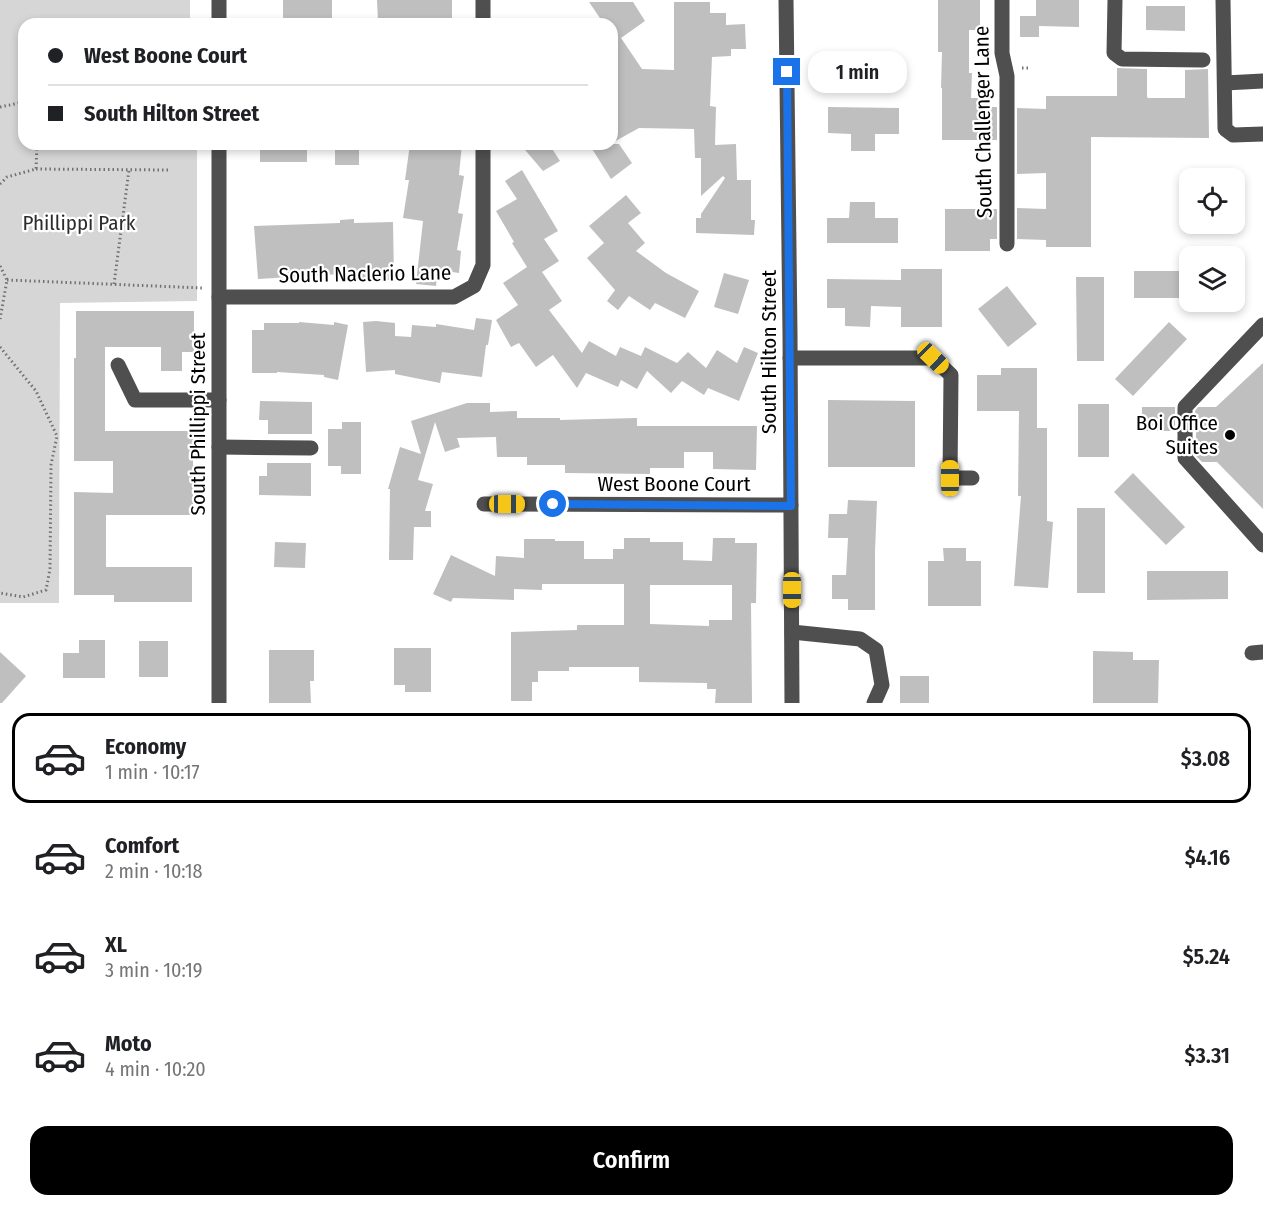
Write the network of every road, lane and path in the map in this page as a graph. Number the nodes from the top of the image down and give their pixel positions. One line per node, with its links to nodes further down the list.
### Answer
1 (219, 0): 7 (street)
2 (483, 0): 8 (street)
3 (786, 0): 30 (street, South Hilton Street)
4 (1002, 0): 22 (street, South Challenger Lane)
5 (1115, 0): 9 (street)
6 (1223, 0): 11 (street)
7 (219, 18)
8 (483, 18)
9 (1203, 60)
10 (1263, 81): 11 (street)
11 (1225, 83): 14 (street)
12 (18, 103): 13 (path)
13 (0, 107)
14 (1263, 134)
15 (37, 150): 18 (path)
16 (219, 150): 26 (street, South Phillippi Street)
17 (483, 150): 26 (street, South Naclerio Lane)
18 (36, 169): 19 (path); 21 (path)
19 (129, 170): 20 (path); 25 (path)
20 (168, 170)
21 (0, 184)
22 (1007, 244)
23 (0, 266): 24 (path)
24 (7, 280): 25 (path); 27 (path)
25 (114, 284): 26 (path)
26 (219, 293): 32 (street, South Phillippi Street)
27 (0, 319)
28 (1263, 324): 38 (street)
29 (0, 347): 39 (path)
30 (790, 358): 35 (street); 37 (street, South Hilton Street)
31 (118, 365): 32 (street)
32 (219, 400): 33 (street, South Phillippi Street)
33 (219, 447): 34 (street); 41 (street, South Phillippi Street)
34 (311, 448)
35 (972, 478)
36 (484, 504): 37 (street, West Boone Court)
37 (791, 506): 40 (street, South Hilton Street)
38 (1263, 545)
39 (0, 593)
40 (792, 632): 42 (street, South Hilton Street); 43 (street)
41 (219, 703)
42 (792, 703)
43 (874, 703)

